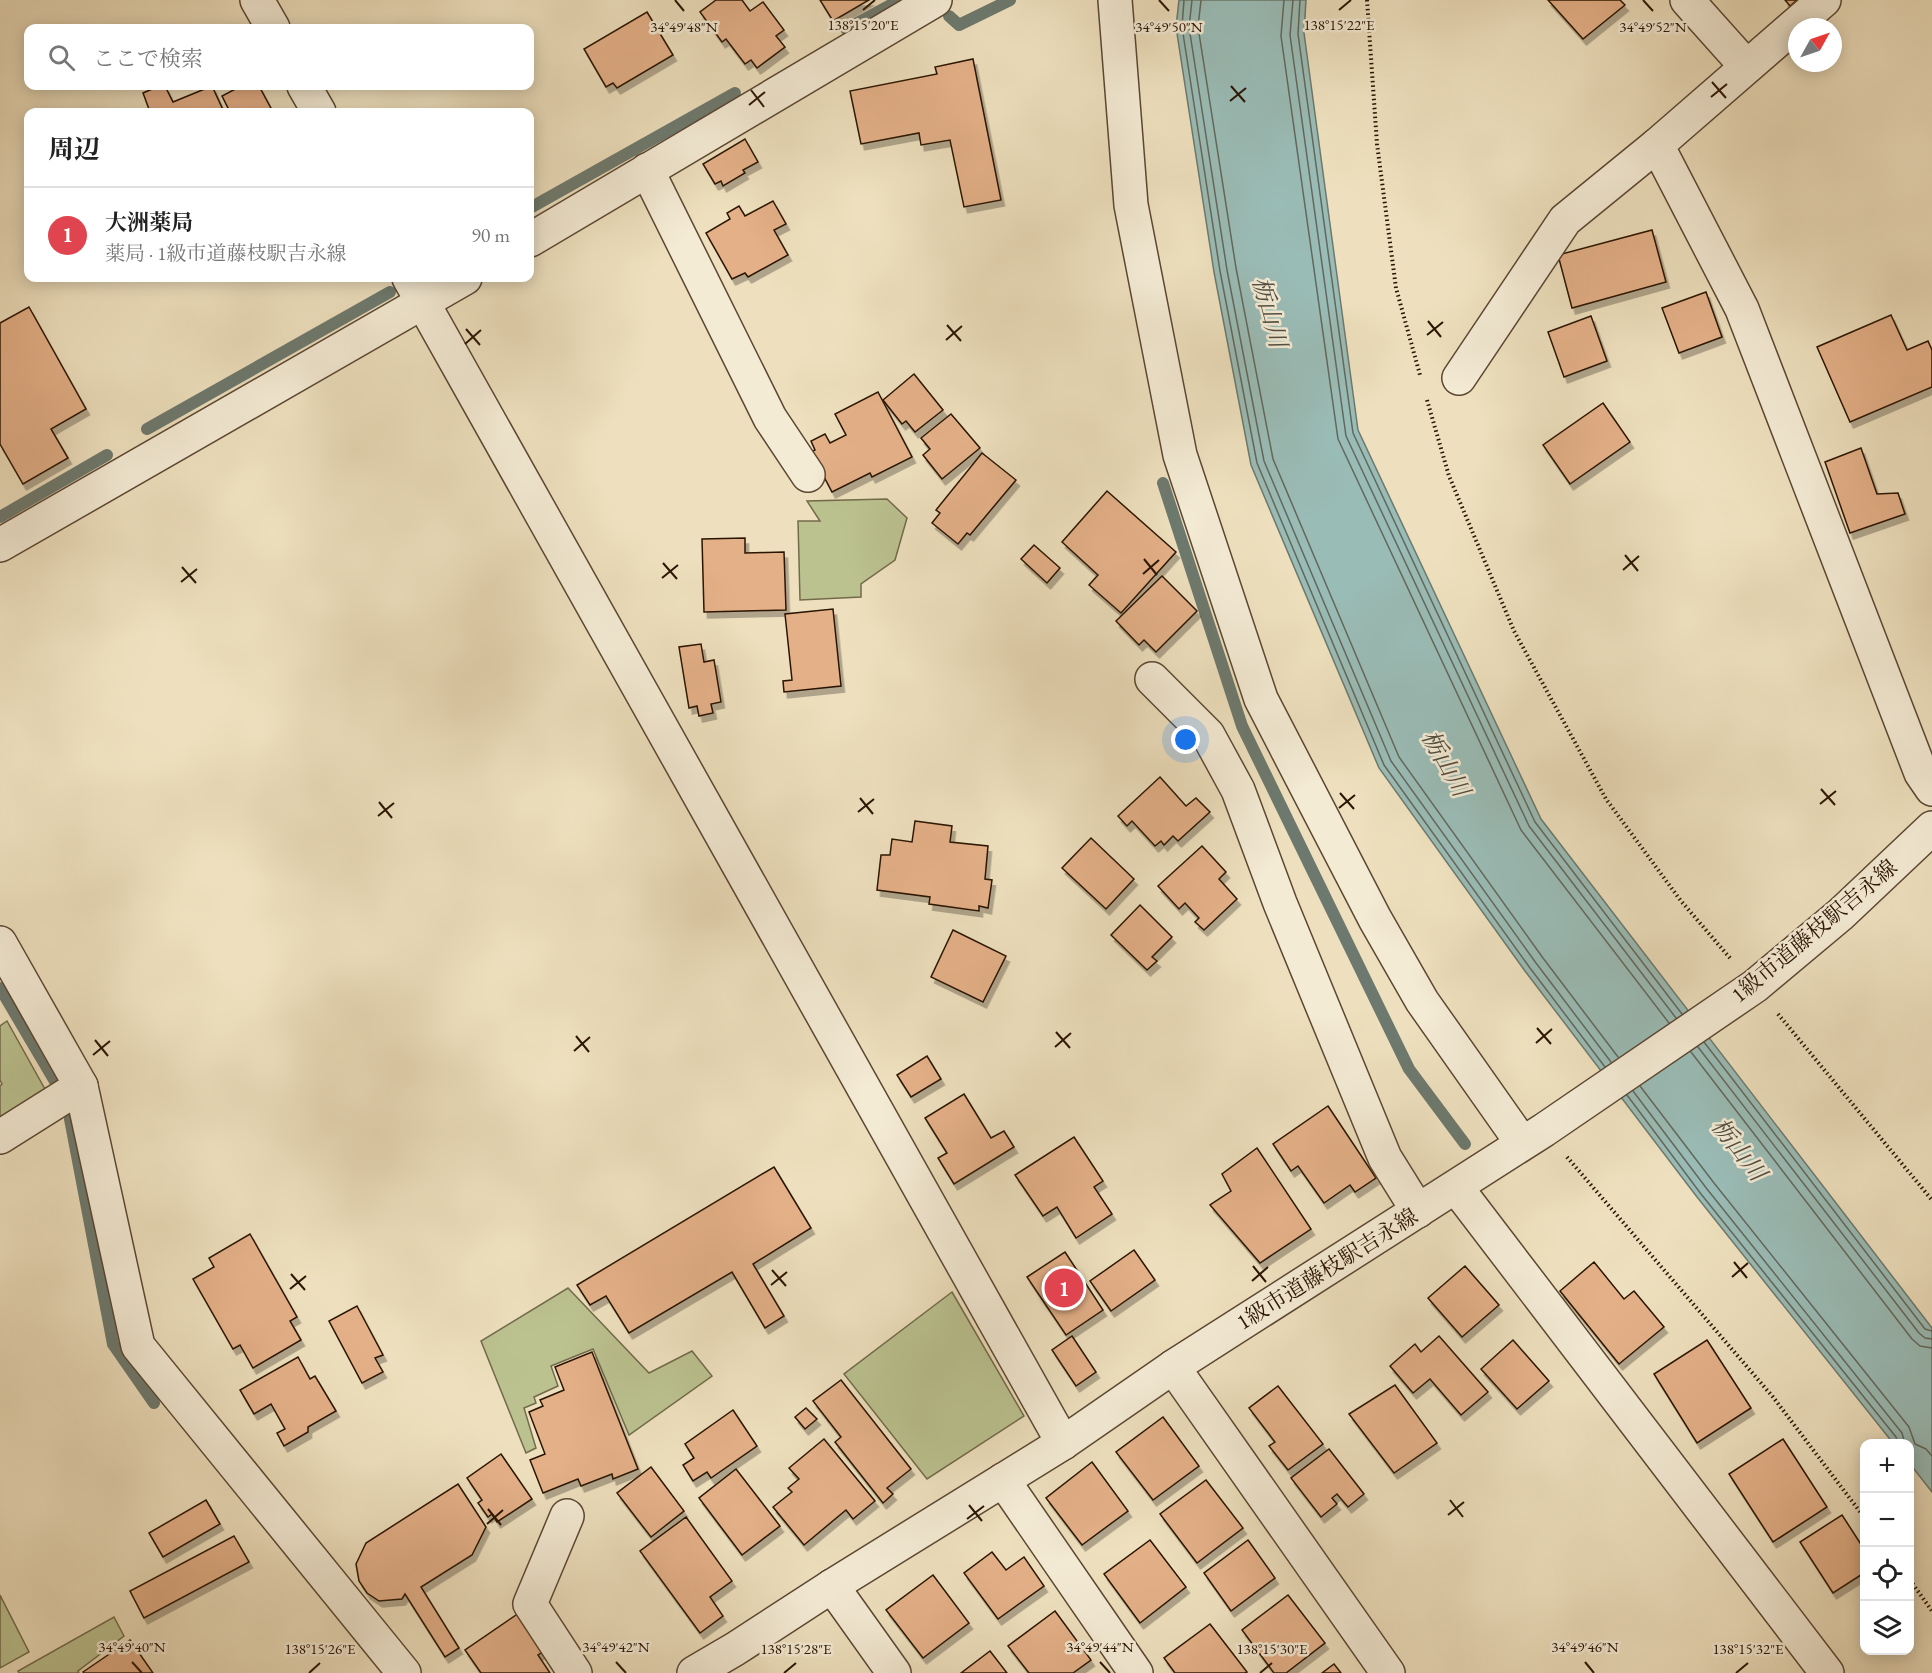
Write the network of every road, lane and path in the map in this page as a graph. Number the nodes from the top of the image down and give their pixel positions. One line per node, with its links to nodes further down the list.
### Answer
1 (257, 0): 7 (street)
2 (935, 0): 12 (street)
3 (1114, 0): 27 (street)
4 (1367, 0): 16 (path)
5 (1687, 0): 8 (street)
6 (1824, 0): 8 (street)
7 (271, 24)
8 (1746, 66): 11 (street)
9 (306, 90): 10 (street)
10 (317, 108)
11 (1657, 144): 17 (street); 22 (street)
12 (647, 170): 13 (street); 19 (street)
13 (534, 238)
14 (449, 282): 15 (street)
15 (416, 290): 20 (street); 33 (street)
16 (1421, 376)
17 (1459, 378)
18 (1427, 398): 25 (path)
19 (808, 475)
20 (0, 545)
21 (1152, 679): 31 (street)
22 (1932, 789)
23 (1932, 828): 25 (street, 1級市道藤枝駅吉永線)
24 (0, 943): 26 (street)
25 (1755, 986): 27 (street, 1級市道藤枝駅吉永線); 30 (path)
26 (81, 1086): 28 (street); 40 (street)
27 (1533, 1136): 29 (street, 1級市道藤枝駅吉永線); 35 (path)
28 (0, 1137)
29 (1456, 1187): 31 (street, 1級市道藤枝駅吉永線); 46 (street)
30 (1932, 1200)
31 (1418, 1211): 32 (street, 1級市道藤枝駅吉永線)
32 (1173, 1367): 33 (street, 1級市道藤枝駅吉永線); 45 (street)
33 (1063, 1443): 34 (street, 1級市道藤枝駅吉永線)
34 (1003, 1480): 37 (street, 1級市道藤枝駅吉永線); 44 (street)
35 (1860, 1512)
36 (567, 1516): 41 (street)
37 (832, 1586): 42 (street, 1級市道藤枝駅吉永線); 43 (street)
38 (1914, 1586): 39 (path)
39 (1932, 1611)
40 (404, 1673)
41 (574, 1673)
42 (694, 1673)
43 (894, 1673)
44 (1136, 1673)
45 (1388, 1673)
46 (1827, 1673)

